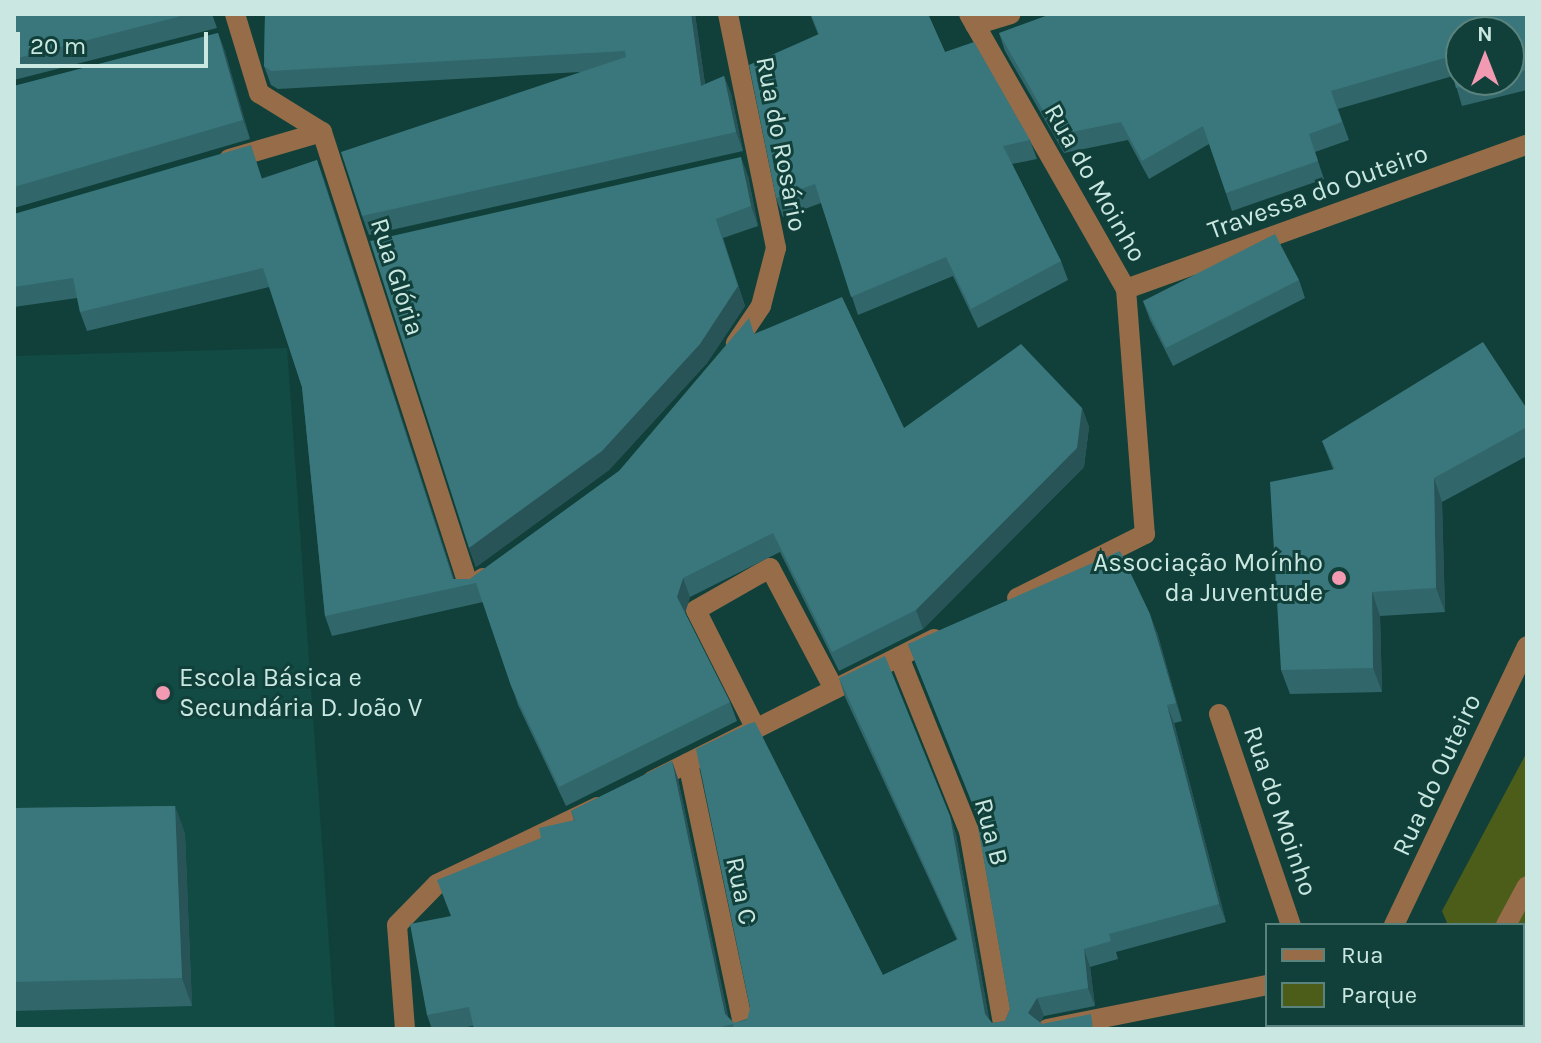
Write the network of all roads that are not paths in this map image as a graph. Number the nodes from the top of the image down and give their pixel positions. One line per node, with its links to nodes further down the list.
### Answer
1 (235, 14): 5 (street)
2 (728, 14): 9 (street, Rua do Rosário)
3 (1010, 14): 4 (street)
4 (972, 19): 12 (street, Rua do Moinho)
5 (241, 35): 6 (street); 7 (street)
6 (211, 43)
7 (322, 132): 10 (street); 14 (street, Rua Glória)
8 (1527, 145): 12 (street, Travessa do Outeiro)
9 (760, 160): 11 (street); 13 (street, Rua do Rosário)
10 (204, 166)
11 (729, 167)
12 (1126, 289): 15 (street, Rua do Moinho)
13 (726, 358)
14 (505, 562)
15 (994, 609)
16 (953, 630): 18 (street)
17 (1527, 646): 25 (street, Rua do Outeiro)
18 (899, 657): 19 (street); 30 (street, Rua B)
19 (834, 689): 21 (street); 21 (street)
20 (1219, 714): 24 (street, Rua do Moinho)
21 (756, 729): 22 (street)
22 (688, 763): 28 (street); 29 (street, Rua C)
23 (1527, 886): 26 (street)
24 (1290, 923)
25 (1395, 923)
26 (1508, 923)
27 (1265, 985): 31 (street)
28 (405, 1029)
29 (744, 1029)
30 (1004, 1029)
31 (1047, 1029)

